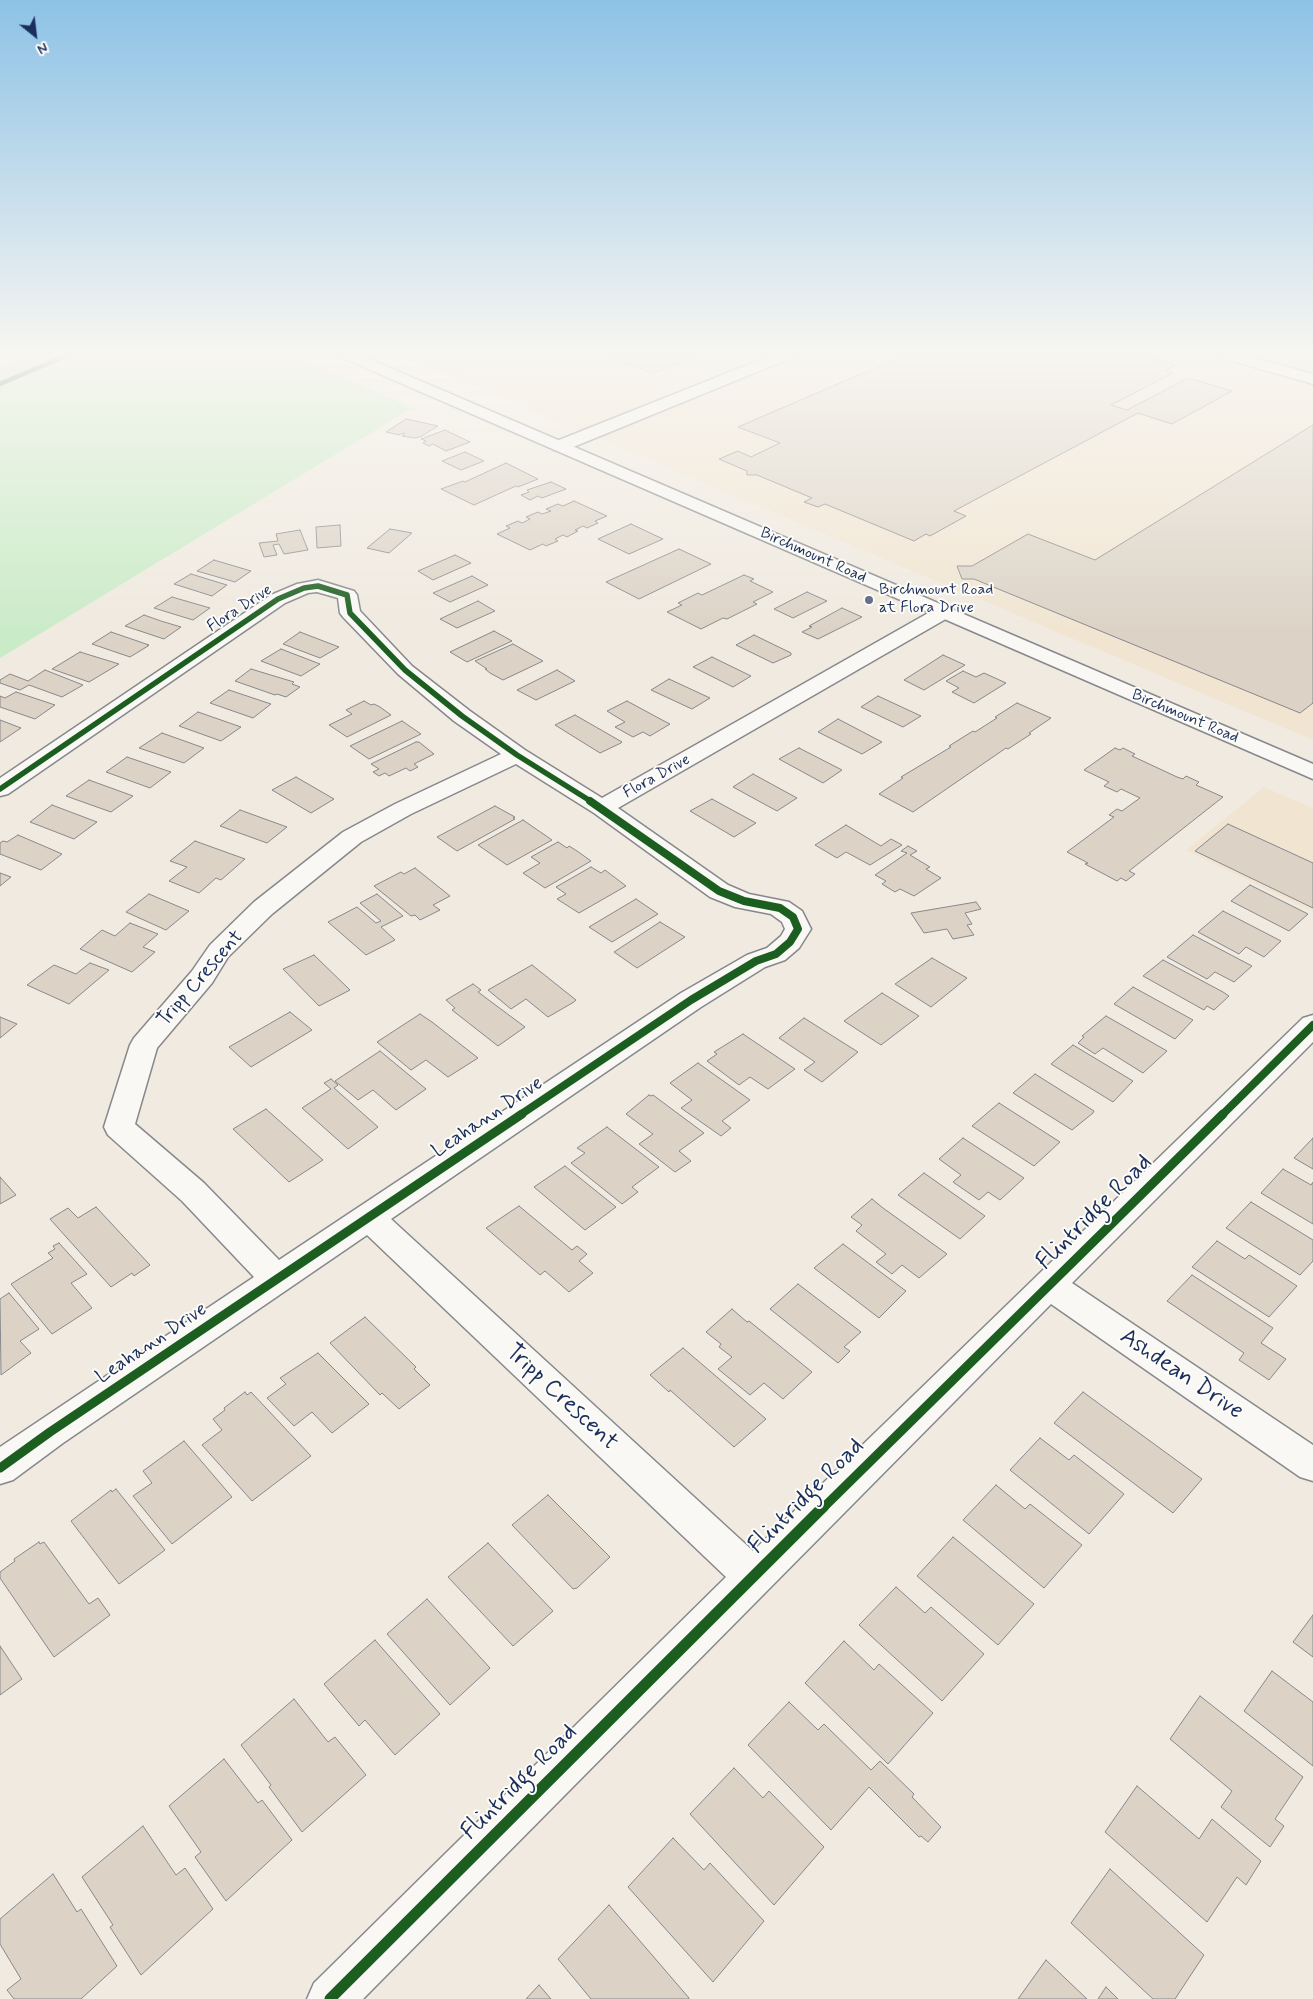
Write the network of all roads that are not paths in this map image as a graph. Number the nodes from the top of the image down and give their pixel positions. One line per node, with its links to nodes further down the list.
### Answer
1 (560, 446): 2 (street, Birchmount Road)
2 (944, 612): 4 (street, Birchmount Road); 6 (street, Flora Drive)
3 (517, 755): 5 (street, Flora Drive); 6 (street, Flora Drive); 9 (street, Tripp Crescent)
4 (1313, 772)
5 (0, 789)
6 (602, 808): 8 (street, Leahann Drive)
7 (1313, 1025): 10 (street, Flintridge Road)
8 (370, 1219): 9 (street, Leahann Drive); 13 (street, Tripp Crescent)
9 (277, 1279): 12 (street, Leahann Drive)
10 (1049, 1285): 11 (street, Ashdean Drive); 13 (street, Flintridge Road)
11 (1313, 1465)
12 (0, 1468)
13 (753, 1576): 14 (street, Flintridge Road)
14 (330, 1999)

